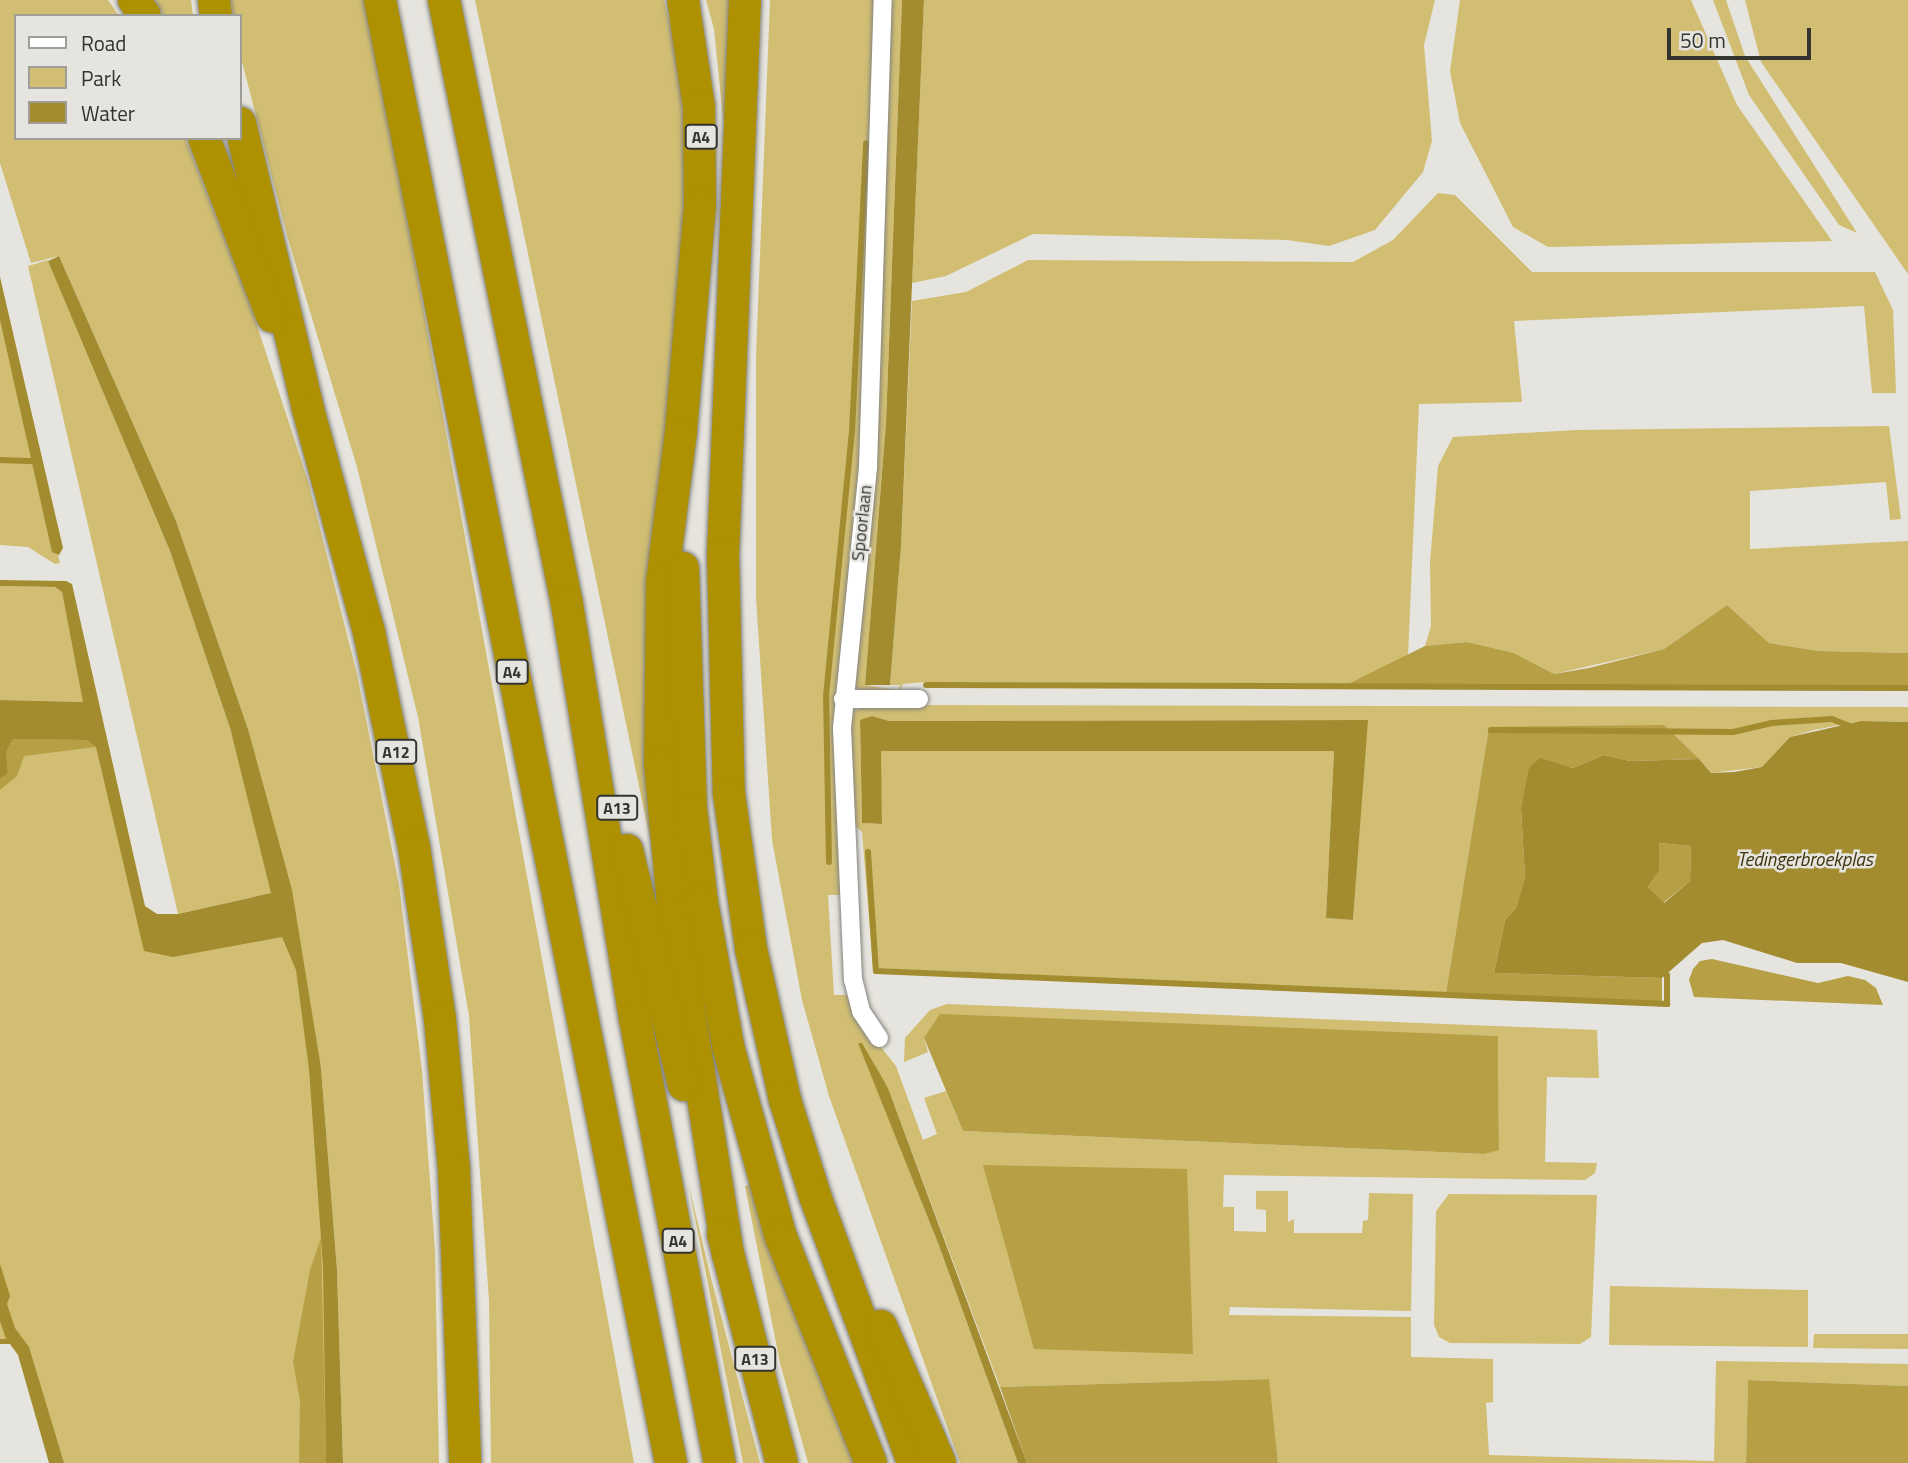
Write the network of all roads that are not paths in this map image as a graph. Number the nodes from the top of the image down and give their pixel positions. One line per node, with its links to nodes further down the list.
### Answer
1 (380, 0): 16 (highway, A4)
2 (444, 0): 10 (highway, A4)
3 (682, 0): 9 (highway, A4)
4 (745, 0): 14 (highway, A4)
5 (883, 0): 11 (street, Spoorlaan)
6 (242, 131): 8 (highway, A12)
7 (205, 140): 8 (highway, A12)
8 (308, 409): 17 (highway, A12)
9 (681, 432): 15 (highway, A4); 22 (highway, A4)
10 (567, 604): 15 (highway, A13); 20 (highway, A4)
11 (843, 699): 12 (street); 13 (street, Spoorlaan)
12 (919, 699)
13 (879, 1038)
14 (816, 1196): 23 (highway, A4); 24 (highway)
15 (728, 1255): 21 (highway, A13)
16 (645, 1344): 18 (highway); 19 (highway, A4)
17 (465, 1463)
18 (659, 1463)
19 (671, 1463)
20 (720, 1463)
21 (782, 1463)
22 (871, 1463)
23 (913, 1463)
24 (940, 1463)

